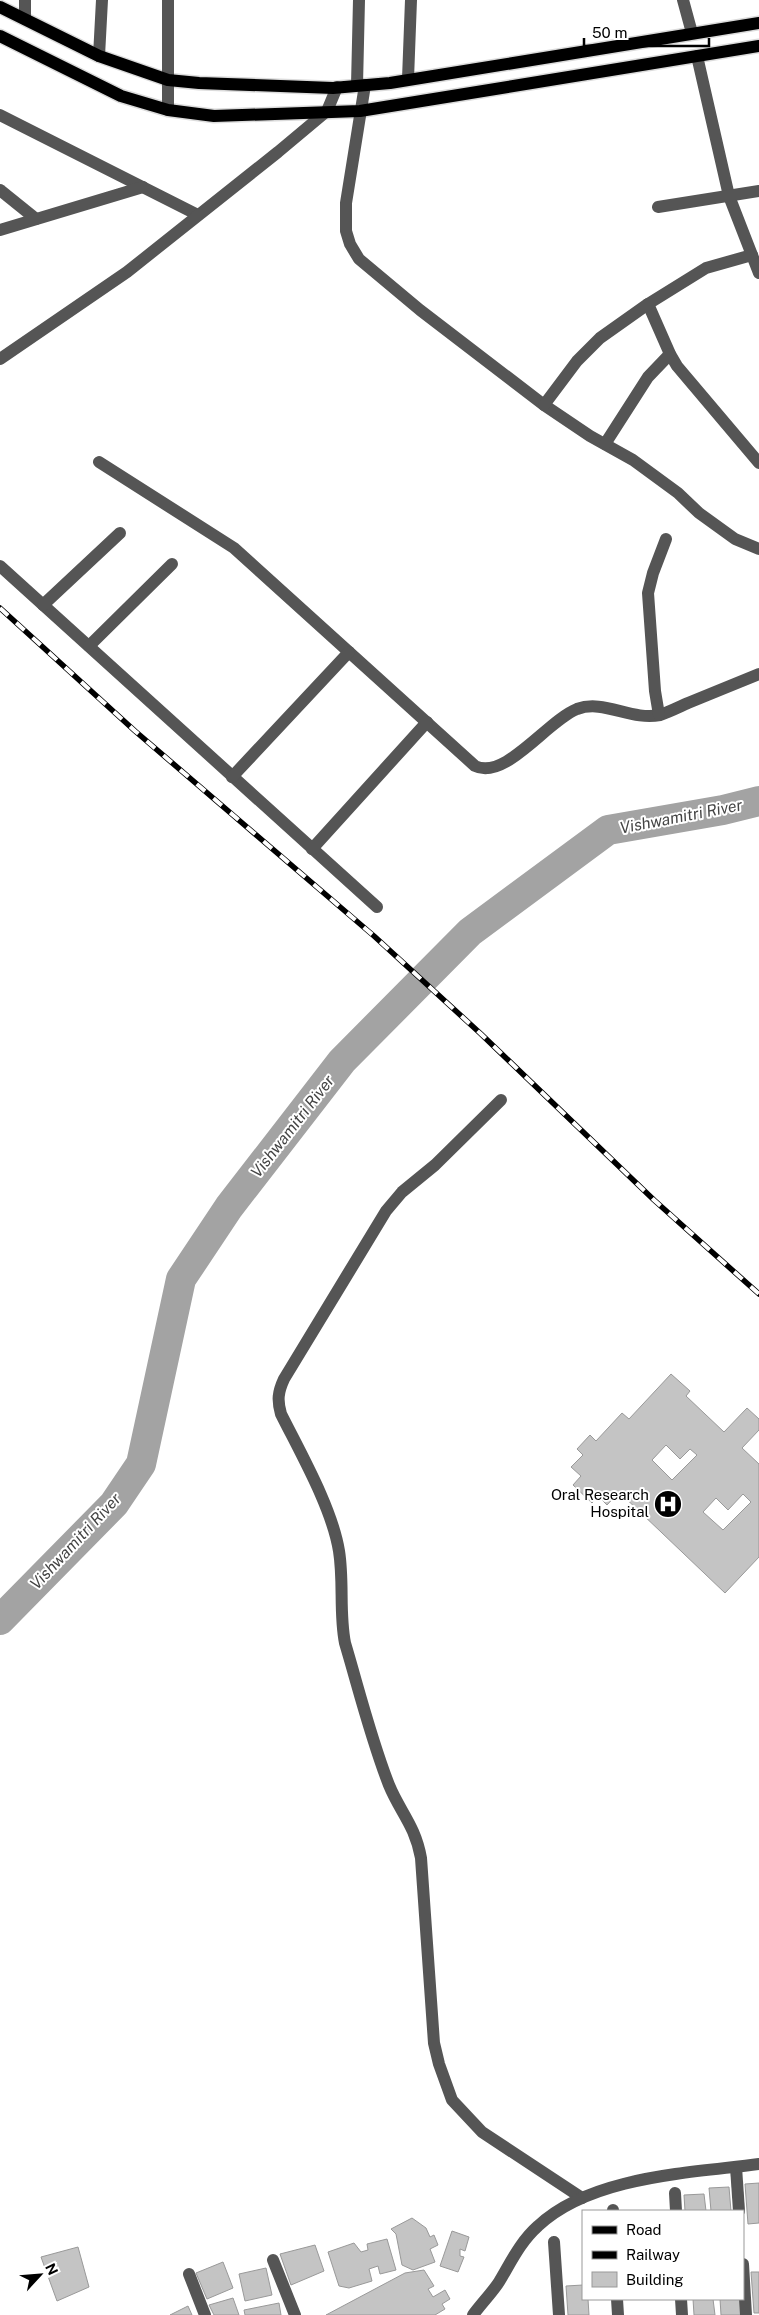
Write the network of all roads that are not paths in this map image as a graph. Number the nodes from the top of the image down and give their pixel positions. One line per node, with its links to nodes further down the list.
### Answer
1 (25, 0): 8 (street)
2 (102, 0): 13 (street)
3 (168, 0): 15 (street)
4 (359, 0): 17 (street)
5 (411, 0): 16 (street)
6 (683, 0): 10 (street)
7 (0, 7): 8 (main road)
8 (25, 19): 13 (main road)
9 (759, 23): 10 (main road)
10 (692, 33): 16 (main road)
11 (0, 36): 19 (main road)
12 (759, 46): 14 (main road)
13 (99, 56): 15 (main road)
14 (697, 56): 21 (main road); 26 (street)
15 (168, 80): 18 (main road); 19 (street)
16 (408, 80): 17 (main road)
17 (361, 85): 18 (main road); 21 (street)
18 (338, 87): 20 (street)
19 (168, 110): 20 (main road)
20 (327, 111): 21 (main road); 28 (street)
21 (360, 111): 36 (street)
22 (0, 115): 23 (street)
23 (143, 188): 28 (street); 29 (street)
24 (0, 190): 29 (street)
25 (759, 191): 26 (street)
26 (729, 196): 27 (street); 31 (street)
27 (658, 207)
28 (198, 215): 35 (street)
29 (36, 219): 30 (street)
30 (0, 230)
31 (752, 255): 32 (street); 33 (street)
32 (759, 274)
33 (648, 304): 34 (street); 36 (street)
34 (670, 354): 37 (street); 39 (street)
35 (0, 359)
36 (544, 405): 37 (street)
37 (605, 444): 42 (street)
38 (99, 462): 47 (street)
39 (759, 464)
40 (120, 533): 45 (street)
41 (666, 539): 49 (street)
42 (759, 549)
43 (172, 564): 46 (street)
44 (0, 566): 45 (street)
45 (43, 605): 46 (street)
46 (89, 646): 51 (street)
47 (349, 652): 50 (street); 51 (street)
48 (759, 674): 49 (street)
49 (659, 715): 50 (street)
50 (427, 722): 52 (street)
51 (232, 777): 52 (street)
52 (312, 849): 53 (street)
53 (377, 908)
54 (501, 1100): 58 (street)
55 (759, 2164): 56 (street)
56 (736, 2167): 58 (street); 60 (street)
57 (675, 2193): 59 (street)
58 (582, 2198): 69 (street)
59 (676, 2210)
60 (739, 2210)
61 (554, 2242): 70 (street)
62 (273, 2260): 68 (street)
63 (189, 2274): 67 (street)
64 (744, 2281): 73 (street)
65 (617, 2300): 71 (street)
66 (681, 2300): 72 (street)
67 (205, 2315)
68 (295, 2315)
69 (473, 2315)
70 (559, 2315)
71 (618, 2315)
72 (682, 2315)
73 (746, 2315)

